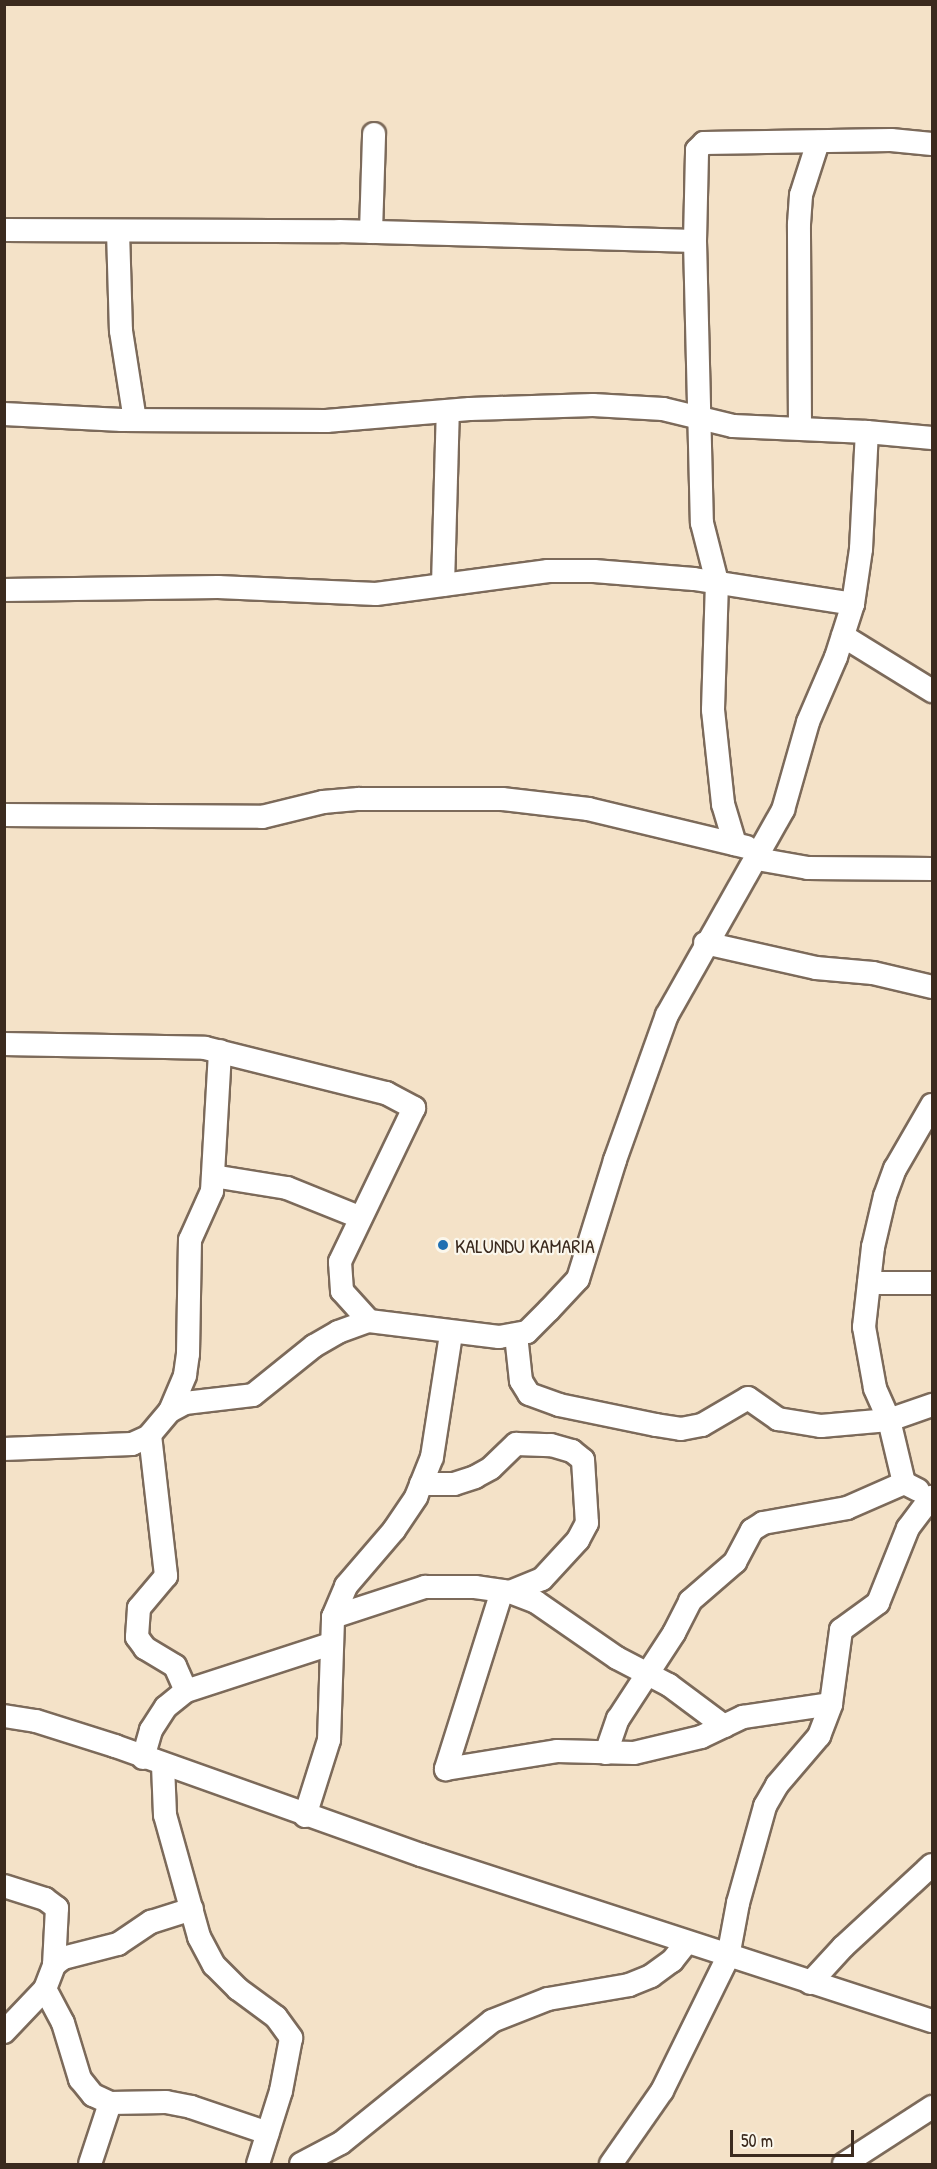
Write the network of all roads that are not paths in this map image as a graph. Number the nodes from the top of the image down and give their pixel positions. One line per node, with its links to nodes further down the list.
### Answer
1 (374, 134): 6 (street)
2 (818, 142): 3 (street); 7 (street); 12 (street)
3 (933, 144)
4 (4, 230): 5 (street)
5 (118, 231): 6 (street); 11 (street)
6 (371, 232): 7 (street)
7 (694, 241): 10 (street)
8 (448, 411): 10 (street); 11 (street); 16 (street)
9 (4, 414): 11 (street)
10 (698, 416): 12 (street); 15 (street)
11 (135, 420)
12 (800, 426): 13 (street)
13 (867, 432): 14 (street); 18 (street)
14 (933, 438)
15 (717, 582): 16 (street); 18 (street); 22 (street)
16 (442, 585): 17 (street)
17 (4, 590)
18 (853, 604): 19 (street)
19 (843, 636): 20 (street); 23 (street)
20 (933, 691)
21 (4, 815): 22 (street)
22 (735, 844): 23 (street)
23 (760, 855): 24 (street); 25 (street)
24 (933, 869)
25 (705, 943): 26 (street); 36 (street)
26 (933, 987)
27 (4, 1044): 28 (street)
28 (220, 1051): 30 (street); 31 (street)
29 (933, 1105): 32 (street)
30 (213, 1176): 31 (street); 38 (street)
31 (359, 1217): 34 (street)
32 (869, 1283): 33 (street); 39 (street)
33 (933, 1283)
34 (369, 1321): 35 (street); 38 (street)
35 (452, 1334): 36 (street); 43 (street)
36 (516, 1335): 39 (street)
37 (933, 1405): 39 (street)
38 (170, 1411): 40 (street)
39 (889, 1420): 42 (street)
40 (150, 1435): 41 (street); 49 (street)
41 (4, 1449)
42 (904, 1483): 44 (street); 48 (street)
43 (421, 1484): 45 (street); 46 (street)
44 (932, 1497): 50 (street)
45 (506, 1591): 46 (street); 48 (street); 53 (street)
46 (333, 1617): 47 (street)
47 (331, 1644): 49 (street); 55 (street)
48 (648, 1674): 52 (street); 53 (street)
49 (186, 1691): 54 (street)
50 (831, 1704): 52 (street); 60 (street)
51 (4, 1716): 54 (street)
52 (724, 1726): 53 (street)
53 (606, 1753)
54 (153, 1762): 55 (street); 58 (street)
55 (305, 1816): 59 (street)
56 (933, 1865): 62 (street)
57 (4, 1886): 61 (street)
58 (192, 1909): 61 (street); 68 (street)
59 (686, 1943): 60 (street); 71 (street)
60 (728, 1957): 62 (street); 72 (street)
61 (54, 1965): 63 (street)
62 (810, 1983): 64 (street)
63 (45, 1989): 65 (street); 66 (street)
64 (933, 2022)
65 (4, 2032)
66 (110, 2103): 68 (street); 69 (street)
67 (933, 2107): 73 (street)
68 (268, 2133): 70 (street)
69 (90, 2164)
70 (258, 2164)
71 (301, 2164)
72 (611, 2164)
73 (844, 2164)

